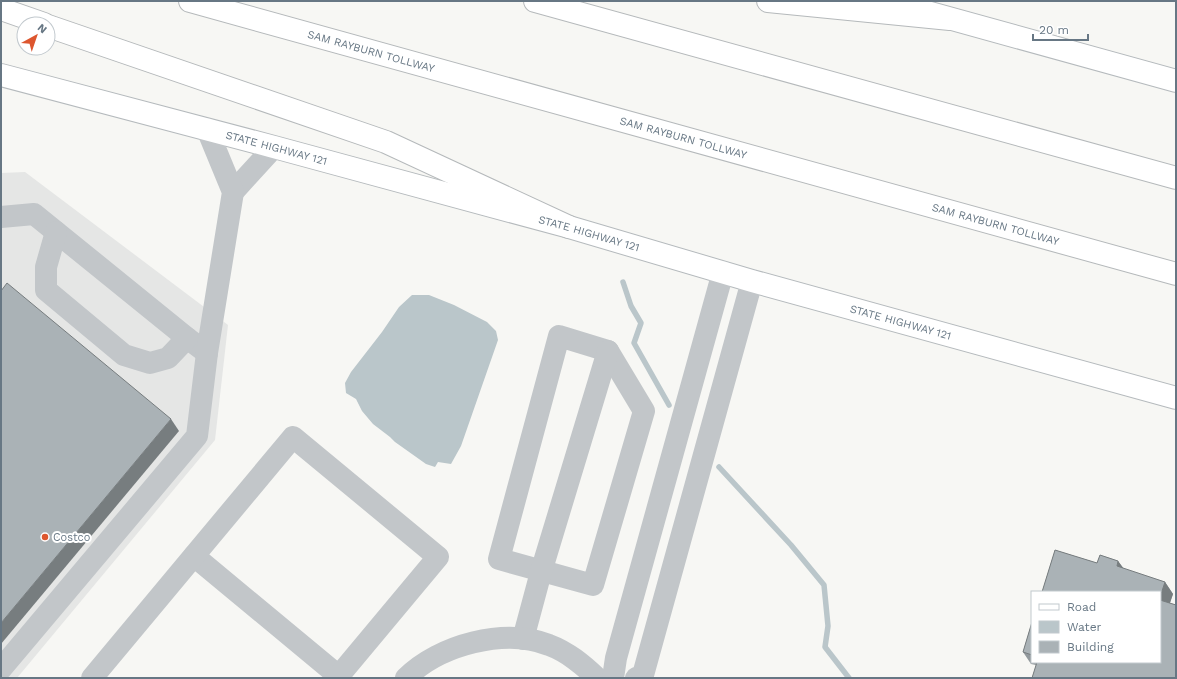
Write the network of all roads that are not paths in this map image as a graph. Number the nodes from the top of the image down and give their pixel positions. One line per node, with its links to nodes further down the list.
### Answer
1 (190, 1): 19 (main road, SAM RAYBURN TOLLWAY)
2 (535, 1): 13 (main road)
3 (768, 1): 7 (main road)
4 (887, 1): 7 (main road)
5 (1, 9): 6 (main road)
6 (21, 16)
7 (950, 19): 10 (main road)
8 (56, 29): 16 (main road)
9 (1, 75): 11 (main road, STATE HIGHWAY 121)
10 (1176, 81)
11 (207, 129): 12 (main road, STATE HIGHWAY 121); 14 (lane)
12 (274, 147): 14 (lane); 16 (main road, STATE HIGHWAY 121)
13 (1176, 178)
14 (233, 192): 23 (lane)
15 (1, 216): 17 (lane)
16 (569, 227): 18 (main road, STATE HIGHWAY 121)
17 (56, 232): 21 (lane); 21 (lane)
18 (723, 272): 20 (main road, STATE HIGHWAY 121); 33 (lane)
19 (1176, 274)
20 (752, 281): 24 (main road, STATE HIGHWAY 121); 34 (lane)
21 (186, 338): 23 (lane)
22 (608, 351): 26 (lane); 26 (lane); 26 (lane)
23 (207, 353): 28 (lane)
24 (1176, 398)
25 (194, 556): 29 (lane); 29 (lane); 30 (lane)
26 (541, 572): 27 (lane)
27 (523, 638): 31 (lane); 32 (lane)
28 (1, 669)
29 (339, 677)
30 (92, 678)
31 (406, 678)
32 (597, 678)
33 (613, 678)
34 (636, 678)

